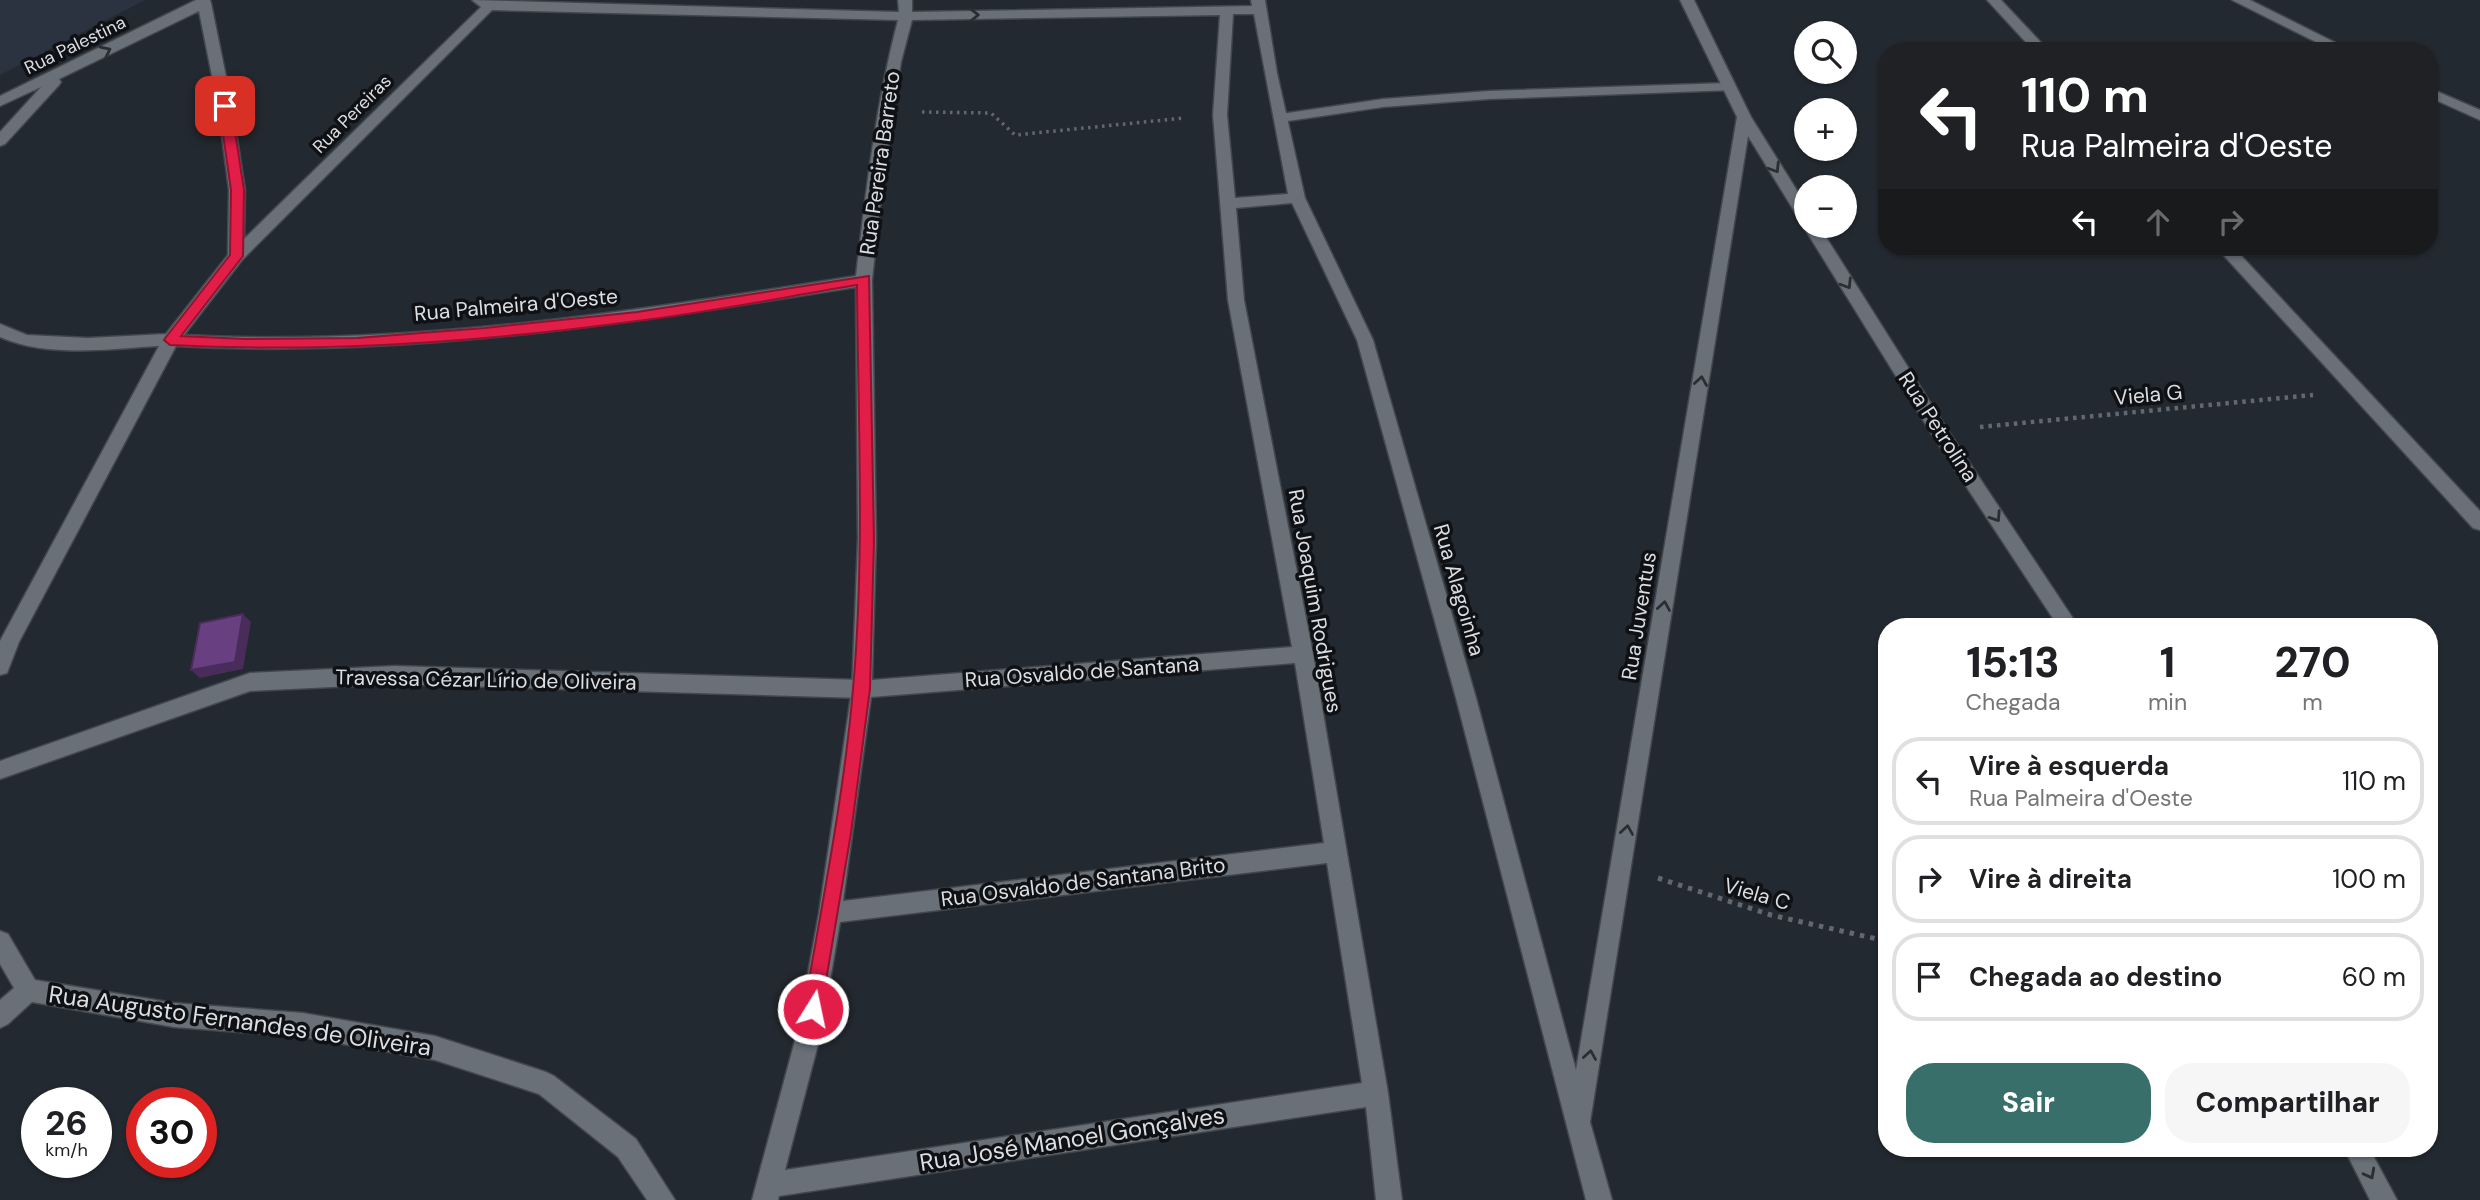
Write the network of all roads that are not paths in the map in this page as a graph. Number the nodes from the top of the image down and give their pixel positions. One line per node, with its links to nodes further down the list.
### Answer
1 (1687, 0): 12 (street)
2 (1994, 0): 9 (street)
3 (2239, 0): 10 (street)
4 (203, 1): 11 (street, Rua Palestina, one-way to 4); 23 (street)
5 (488, 2): 7 (street); 23 (street, Rua Pereiras)
6 (1258, 5): 8 (street); 17 (street, Rua Alagoinha)
7 (905, 8): 8 (street, one-way to 8); 25 (street, Rua Pereira Barreto)
8 (1227, 9): 21 (street, Rua Joaquim Rodrigues)
9 (2034, 42)
10 (2326, 42)
11 (64, 72): 14 (street, Rua Palestina); 18 (street)
12 (1728, 87): 16 (street); 17 (street)
13 (2438, 96): 15 (street)
14 (0, 102)
15 (2480, 116)
16 (1744, 117): 20 (street, one-way to 20); 42 (street, Rua Juventus, one-way to 16)
17 (1281, 118): 19 (street, Rua Alagoinha)
18 (0, 141)
19 (1297, 198): 21 (street); 42 (street, Rua Alagoinha)
20 (1794, 198)
21 (1226, 204): 32 (street, Rua Joaquim Rodrigues)
22 (1818, 238): 31 (street, Rua Petrolina, one-way to 31)
23 (236, 256): 27 (street)
24 (2232, 256): 28 (street)
25 (864, 280): 27 (street, Rua Palmeira d'Oeste); 34 (street, Rua Pereira Barreto)
26 (0, 330): 27 (street, Rua Palmeira d'Oeste)
27 (170, 340): 33 (street)
28 (2460, 501): 29 (street); 30 (street)
29 (2480, 510)
30 (2480, 523)
31 (2063, 618)
32 (1303, 654): 34 (street, Rua Osvaldo de Santana); 36 (street, Rua Joaquim Rodrigues)
33 (0, 667)
34 (862, 689): 35 (street, Travessa Cézar Lírio de Oliveira); 37 (street, Rua Pereira Barreto)
35 (0, 770)
36 (1336, 852): 37 (street, Rua Osvaldo de Santana Brito); 41 (street, Rua Joaquim Rodrigues)
37 (830, 913): 44 (street, Rua Pereira Barreto)
38 (0, 942): 39 (street, Rua Augusto Fernandes de Oliveira)
39 (28, 990): 40 (street); 45 (street, Rua Augusto Fernandes de Oliveira)
40 (0, 1016)
41 (1376, 1093): 44 (street, Rua José Manoel Gonçalves); 46 (street, Rua Joaquim Rodrigues)
42 (1579, 1122): 47 (street, Rua Alagoinha)
43 (2361, 1157): 48 (street, one-way to 48)
44 (767, 1192)
45 (662, 1200)
46 (1389, 1200)
47 (1599, 1200)
48 (2384, 1200)

